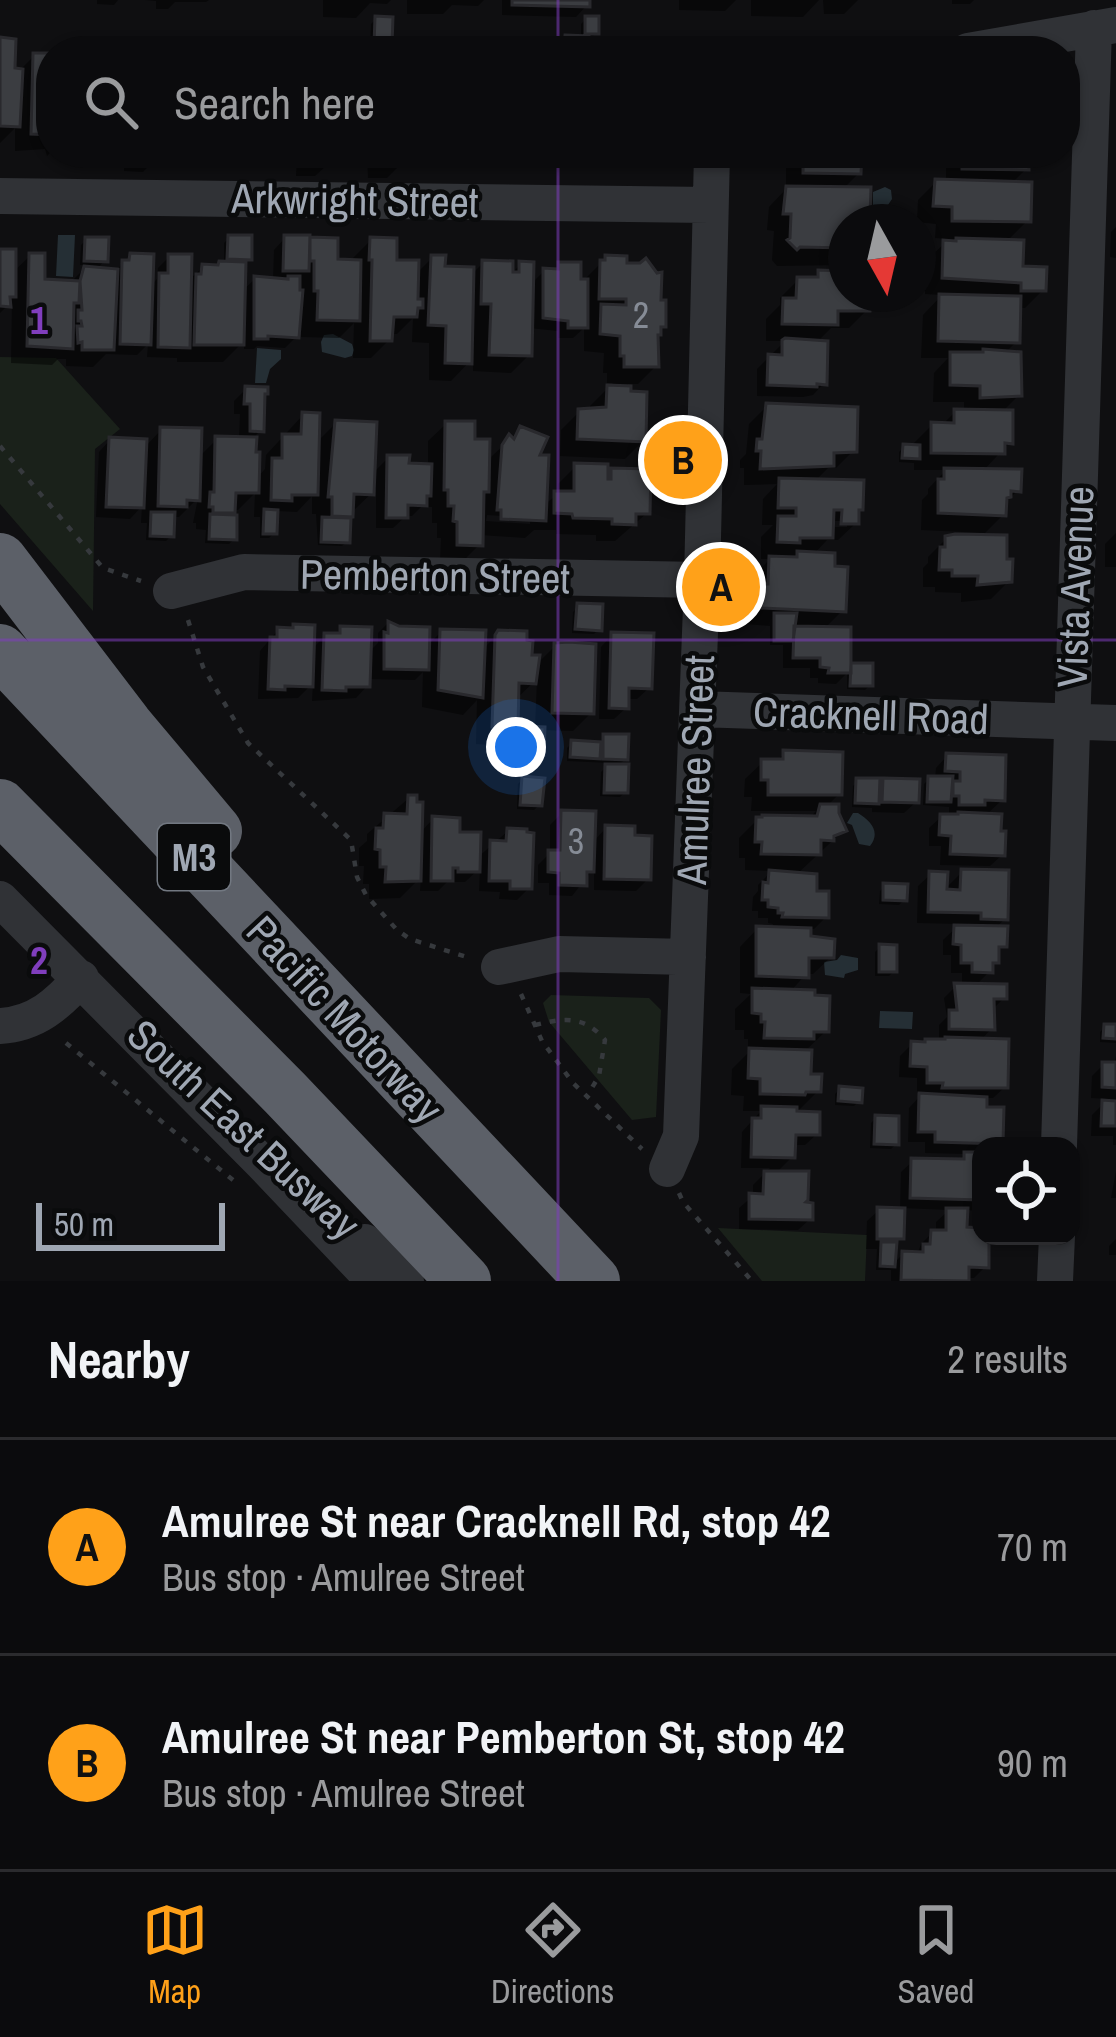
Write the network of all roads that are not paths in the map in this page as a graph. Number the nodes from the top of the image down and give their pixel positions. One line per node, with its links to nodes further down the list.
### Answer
1 (1105, 27): 2 (street); 11 (street, Vista Avenue)
2 (1054, 36)
3 (711, 168): 5 (street, Amulree Street)
4 (0, 196): 5 (street, Arkwright Street)
5 (710, 205): 7 (street, Amulree Street)
6 (0, 560): 19 (highway)
7 (702, 580): 8 (street, Pemberton Street); 10 (street, Amulree Street)
8 (181, 607)
9 (0, 651): 19 (highway, Pacific Motorway / M3)
10 (698, 709): 11 (street, Cracknell Road); 15 (street, Amulree Street)
11 (1071, 722): 12 (street, Cracknell Road); 20 (street, Vista Avenue)
12 (1116, 723)
13 (0, 806): 25 (highway, M3)
14 (0, 898): 17 (street, South East Busway)
15 (688, 957): 16 (street); 21 (street, Amulree Street)
16 (499, 967)
17 (81, 978): 18 (street); 23 (street, South East Busway); 24 (street, South East Busway)
18 (0, 1026)
19 (388, 1064): 26 (highway, Pacific Motorway / M3)
20 (1059, 1137)
21 (675, 1185)
22 (1057, 1245): 27 (street)
23 (374, 1281)
24 (406, 1281)
25 (464, 1281)
26 (593, 1281)
27 (1055, 1281)

